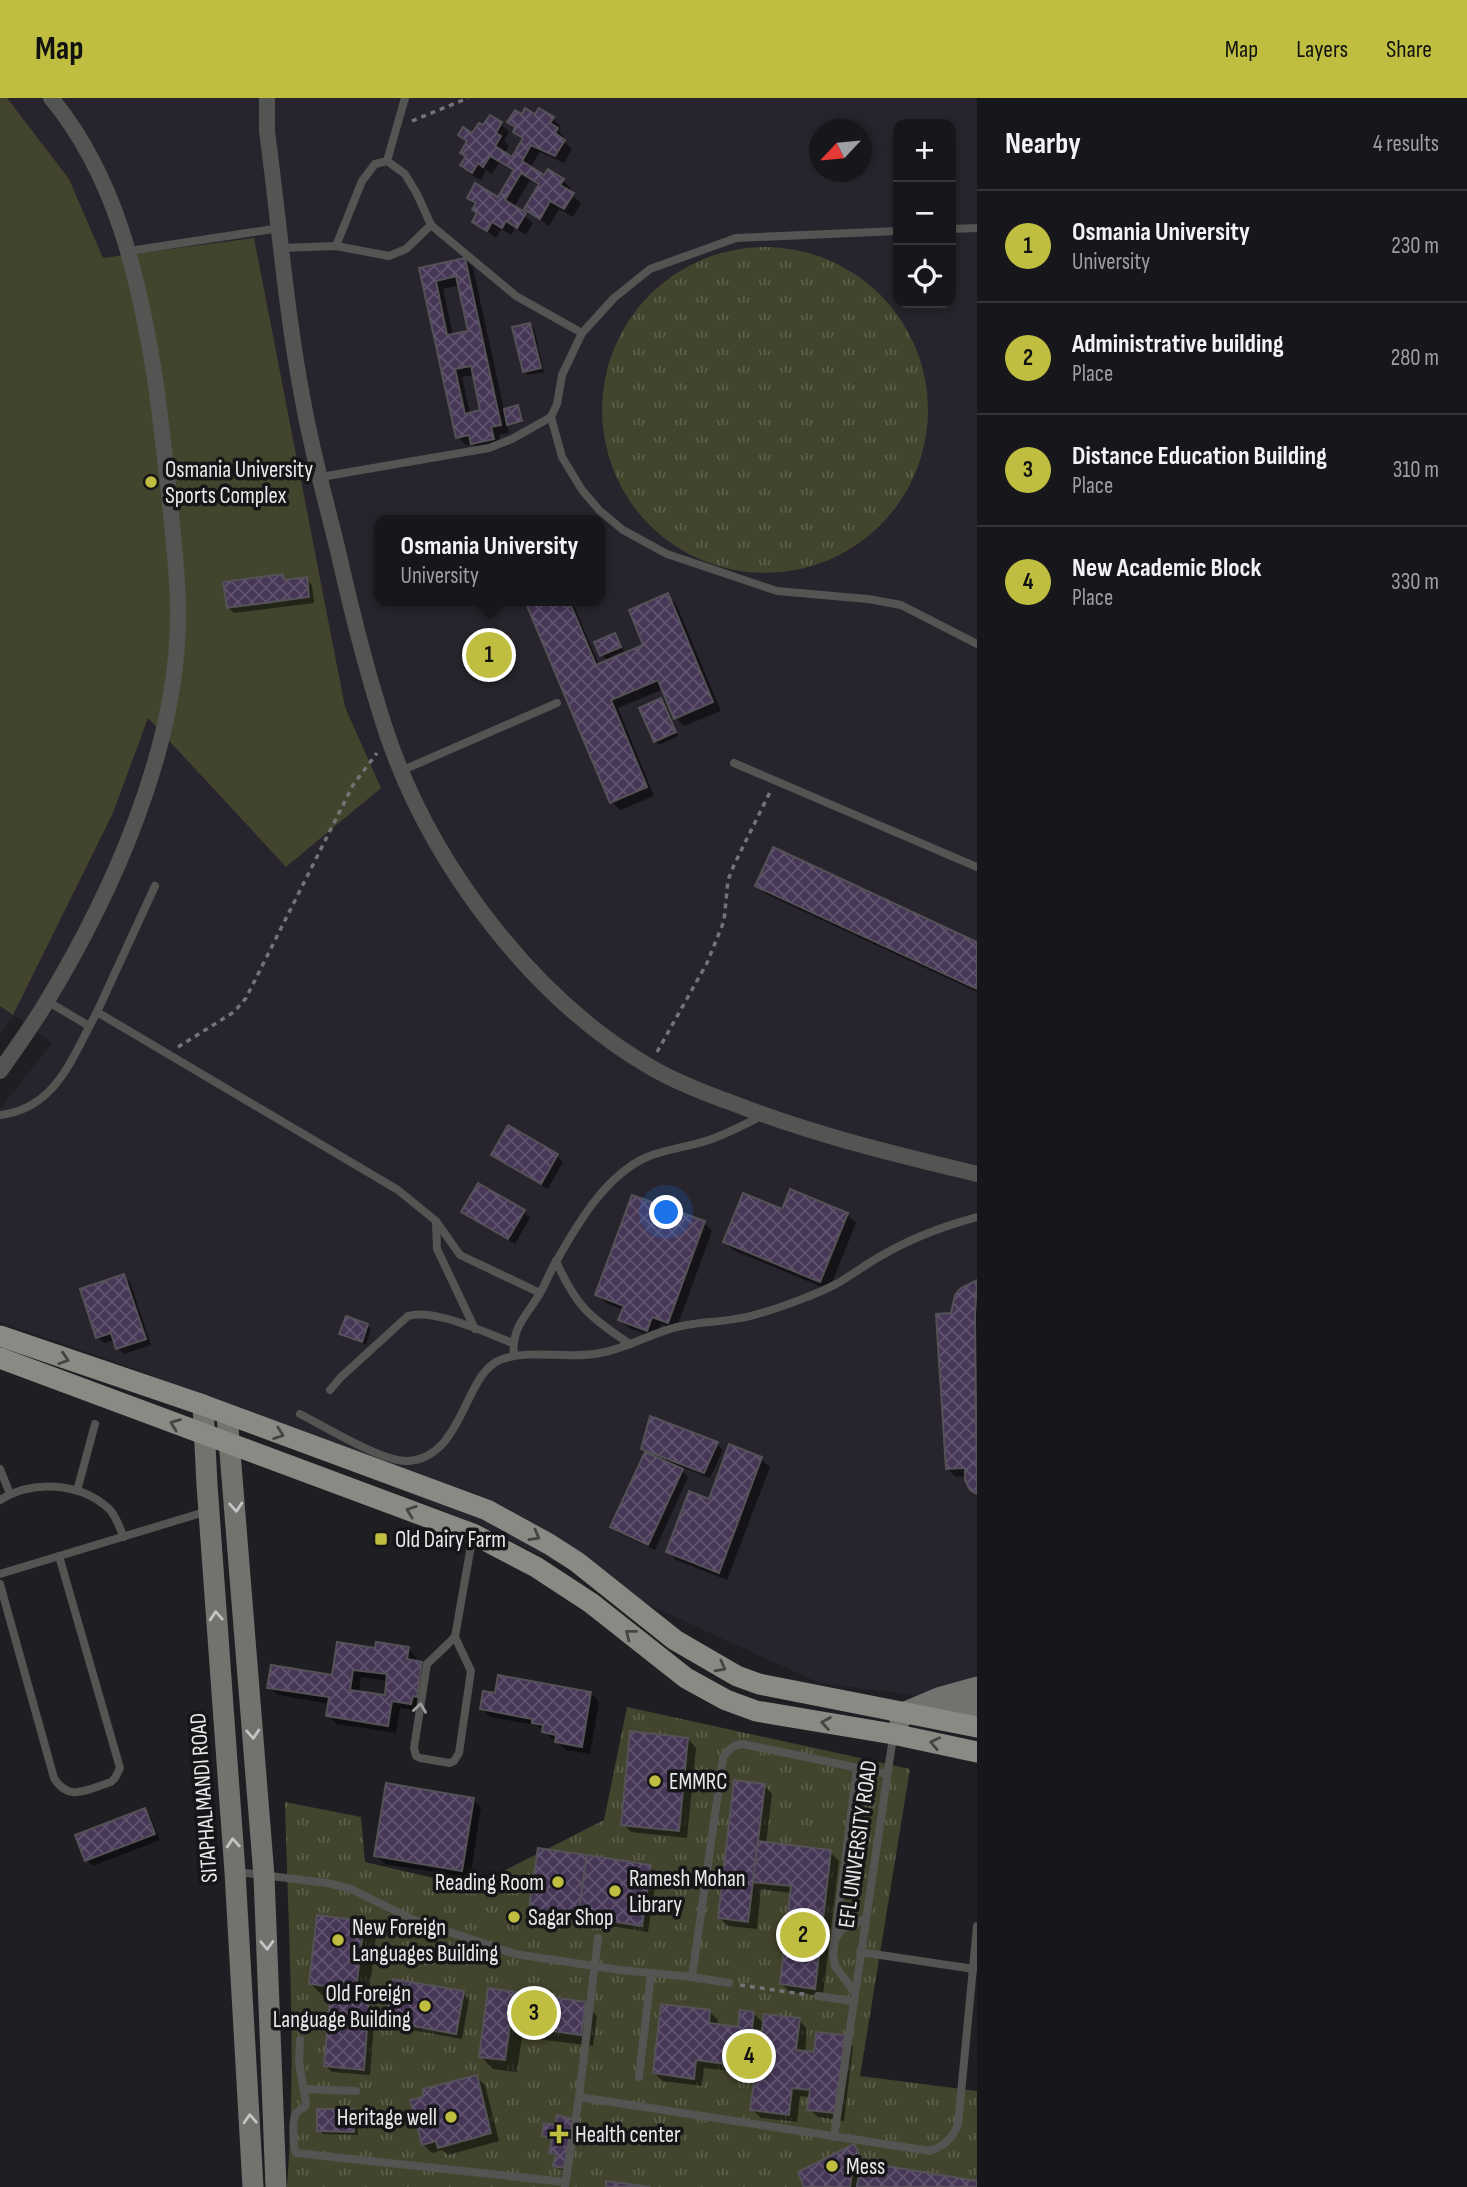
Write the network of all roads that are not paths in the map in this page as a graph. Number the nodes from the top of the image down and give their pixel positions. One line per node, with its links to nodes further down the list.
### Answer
1 (51, 98): 12 (street)
2 (267, 98): 6 (street)
3 (405, 98): 4 (lane)
4 (387, 161): 5 (lane); 10 (lane)
5 (431, 225): 10 (lane); 13 (lane)
6 (280, 228): 11 (street); 12 (lane)
7 (977, 228): 8 (lane)
8 (956, 229)
9 (893, 231): 13 (lane)
10 (336, 246): 11 (lane)
11 (281, 248): 15 (street)
12 (129, 251): 24 (street)
13 (582, 332): 14 (lane)
14 (551, 417): 15 (lane); 17 (lane)
15 (321, 477): 21 (street)
16 (605, 515): 18 (lane)
17 (605, 515)
18 (977, 644)
19 (557, 703): 21 (lane)
20 (734, 763): 22 (lane)
21 (402, 770): 29 (street)
22 (977, 867)
23 (155, 886): 25 (lane)
24 (47, 1001): 26 (lane); 27 (street)
25 (97, 1012): 26 (lane); 32 (lane)
26 (89, 1026): 28 (lane)
27 (0, 1071)
28 (0, 1115)
29 (764, 1115): 30 (street); 33 (lane)
30 (977, 1174)
31 (977, 1217): 38 (lane)
32 (436, 1221): 34 (lane); 35 (lane)
33 (556, 1261): 34 (lane); 38 (lane)
34 (540, 1293): 37 (lane)
35 (475, 1329): 37 (lane); 41 (lane)
36 (0, 1336): 42 (main road, one-way to 42)
37 (513, 1343): 39 (lane)
38 (630, 1344): 39 (lane)
39 (514, 1355): 43 (lane)
40 (0, 1358): 46 (main road, one-way to 40)
41 (330, 1390)
42 (203, 1405): 44 (main road); 46 (main road, SITAPHALMANDI ROAD)
43 (300, 1414)
44 (227, 1415): 47 (main road); 61 (main road, one-way to 61)
45 (95, 1424): 49 (lane)
46 (204, 1435): 47 (main road); 52 (main road, SITAPHALMANDI ROAD)
47 (229, 1444): 53 (main road, one-way to 47); 68 (main road, one-way to 68)
48 (0, 1469): 50 (lane)
49 (77, 1491): 50 (lane); 54 (lane)
50 (10, 1494): 51 (lane)
51 (0, 1500)
52 (208, 1511): 54 (lane); 67 (main road, SITAPHALMANDI ROAD, one-way to 52)
53 (473, 1534): 58 (lane); 63 (main road, one-way to 53)
54 (124, 1537): 55 (lane)
55 (58, 1556): 56 (lane); 57 (lane)
56 (0, 1574)
57 (0, 1584)
58 (454, 1637): 58 (lane, one-way to 58)
59 (977, 1687): 61 (main road)
60 (977, 1705): 61 (main road)
61 (903, 1713): 62 (main road); 63 (main road)
62 (977, 1727)
63 (893, 1734): 64 (main road, one-way to 63); 66 (lane, EFL UNIVERSITY ROAD)
64 (977, 1752)
65 (857, 1768): 66 (lane); 72 (lane); 77 (lane)
66 (887, 1774): 69 (lane, EFL UNIVERSITY ROAD)
67 (235, 1872): 68 (lane); 88 (main road, SITAPHALMANDI ROAD, one-way to 67)
68 (264, 1877): 74 (lane); 89 (main road, one-way to 89)
69 (865, 1919): 72 (lane); 73 (lane, EFL UNIVERSITY ROAD)
70 (977, 1926): 75 (lane)
71 (598, 1938): 74 (lane)
72 (835, 1939): 80 (lane)
73 (860, 1952): 75 (lane); 80 (lane, EFL UNIVERSITY ROAD)
74 (595, 1966): 76 (lane); 85 (lane)
75 (974, 1969): 86 (lane)
76 (651, 1973): 77 (lane); 82 (lane)
77 (692, 1977): 78 (lane)
78 (733, 1984)
79 (818, 1996): 80 (lane)
80 (854, 1997): 86 (lane, EFL UNIVERSITY ROAD)
81 (300, 2040): 83 (lane)
82 (639, 2077)
83 (305, 2089): 84 (lane); 87 (lane)
84 (356, 2091)
85 (579, 2097): 86 (lane); 87 (lane)
86 (834, 2137)
87 (565, 2185)
88 (253, 2187)
89 (276, 2187)

